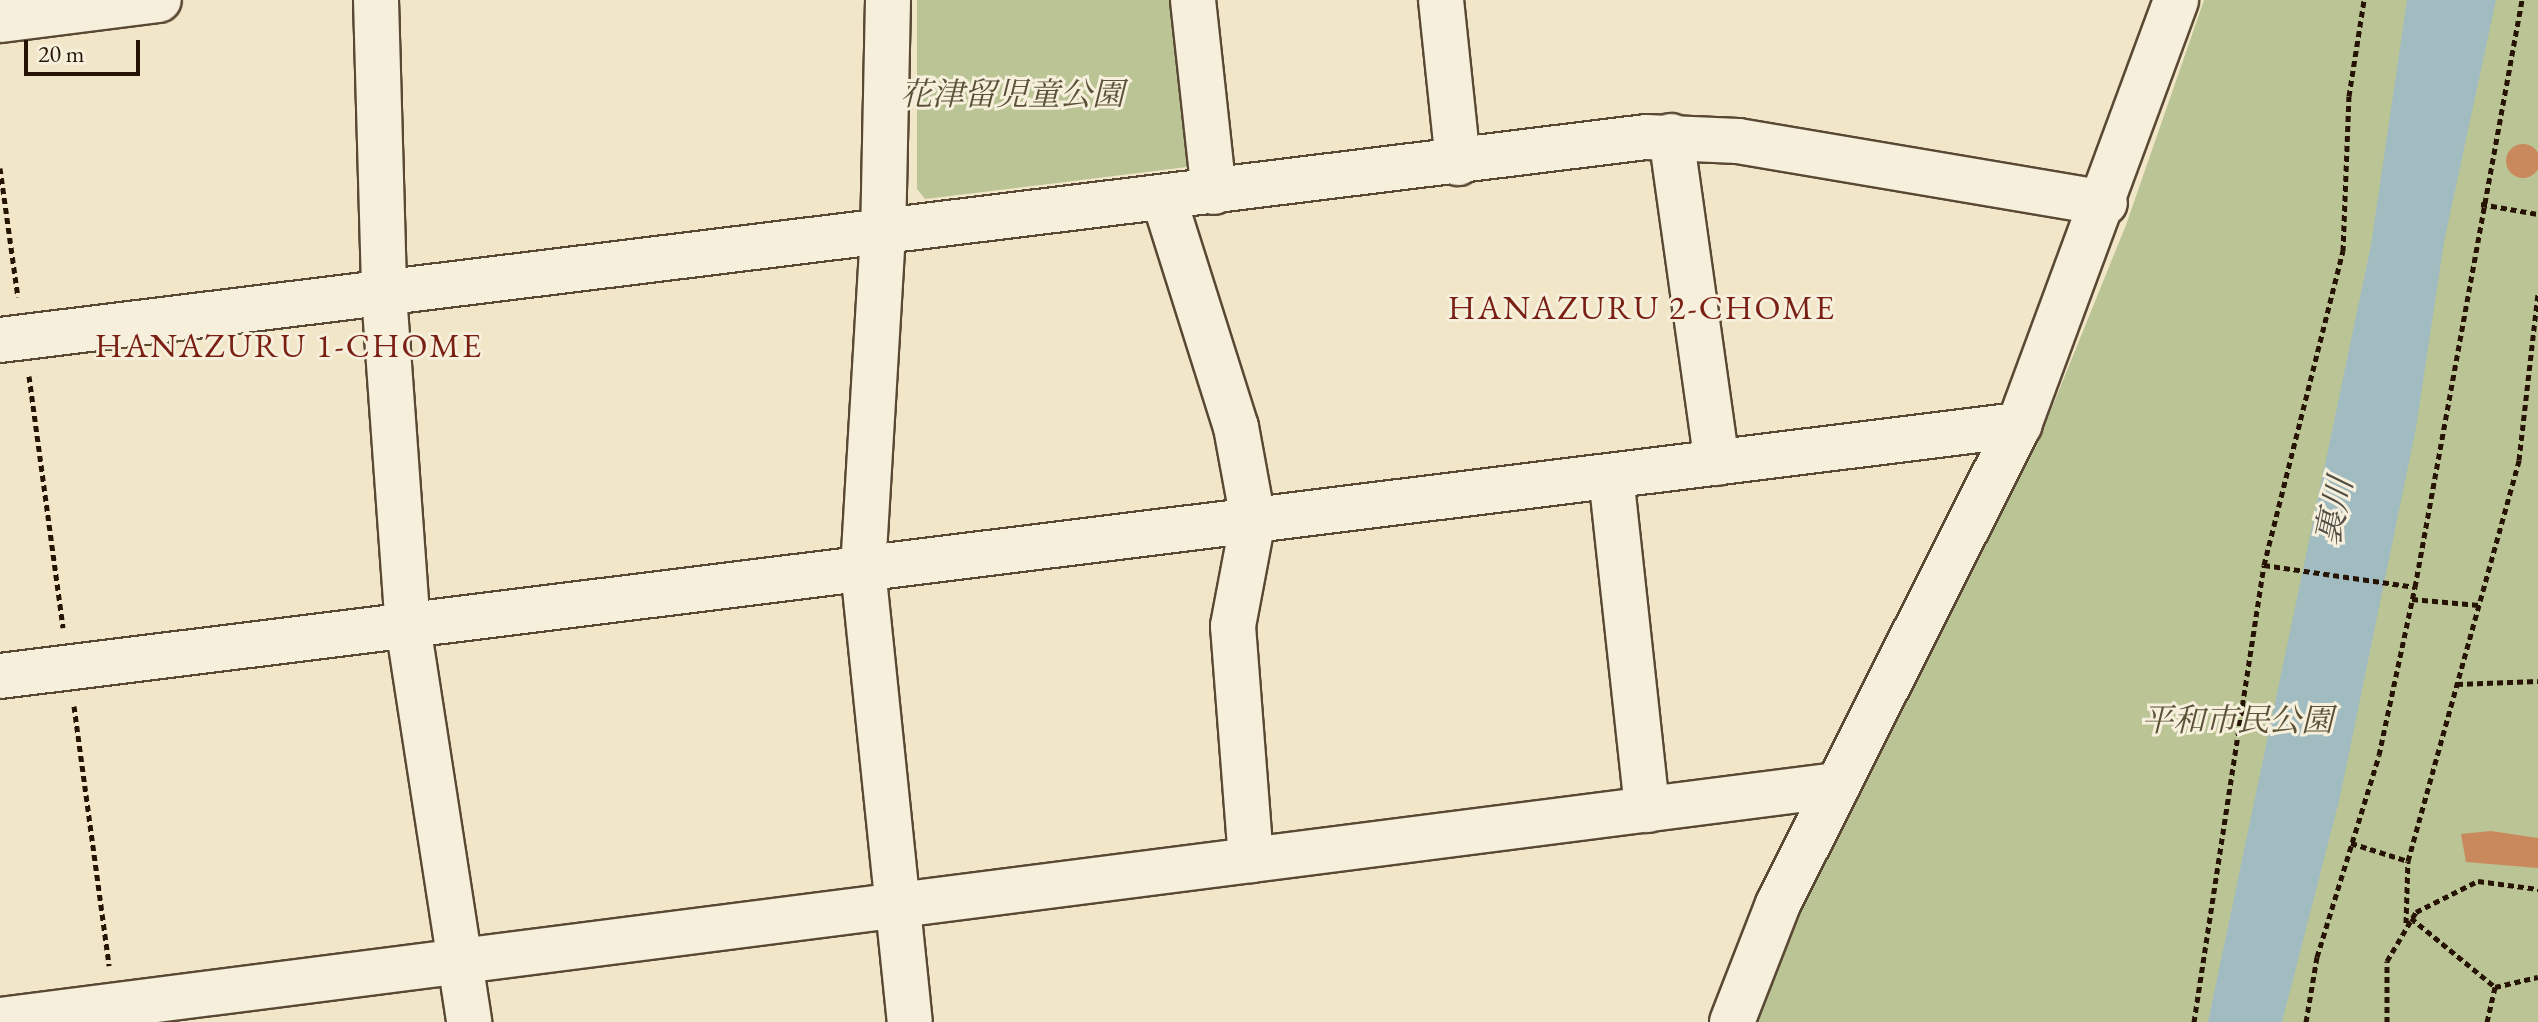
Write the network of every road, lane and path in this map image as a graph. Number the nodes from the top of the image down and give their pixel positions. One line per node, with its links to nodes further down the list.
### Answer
1 (159, 0): 9 (street)
2 (376, 0): 20 (street)
3 (888, 0): 18 (street)
4 (1193, 0): 13 (street)
5 (1441, 0): 11 (street)
6 (2176, 0): 15 (street)
7 (2364, 0): 26 (path)
8 (2522, 0): 16 (path)
9 (0, 20)
10 (1671, 136): 11 (street); 15 (street); 23 (street)
11 (1458, 163): 13 (street)
12 (0, 168): 21 (path)
13 (1214, 192): 14 (street)
14 (1164, 199): 18 (street); 25 (street)
15 (2105, 203): 22 (street)
16 (2481, 204): 17 (path); 28 (path)
17 (2538, 214)
18 (883, 233): 20 (street); 27 (street)
19 (2538, 292): 30 (path)
20 (384, 294): 21 (street); 31 (street)
21 (16, 338): 32 (path)
22 (2019, 425): 23 (street); 37 (street)
23 (1717, 463): 24 (street)
24 (1611, 476): 25 (street); 38 (street)
25 (1253, 520): 27 (street); 40 (street)
26 (2264, 565): 28 (path); 53 (path)
27 (863, 569): 31 (street); 43 (street)
28 (2415, 587): 29 (path)
29 (2412, 599): 30 (path); 39 (path)
30 (2479, 605): 35 (path)
31 (408, 626): 33 (street); 45 (street)
32 (64, 636)
33 (0, 676)
34 (2538, 681): 35 (path)
35 (2457, 684): 41 (path)
36 (73, 701): 47 (path)
37 (1838, 785): 38 (street); 52 (street)
38 (1647, 810): 40 (street)
39 (2351, 843): 41 (path); 54 (path)
40 (1251, 860): 43 (street)
41 (2408, 861): 44 (path)
42 (2538, 889): 44 (path)
43 (896, 905): 45 (street); 51 (street)
44 (2409, 920): 48 (path); 55 (path)
45 (461, 960): 49 (street); 50 (street)
46 (2538, 977): 48 (path)
47 (112, 982)
48 (2495, 987): 56 (path)
49 (0, 1020)
50 (469, 1022)
51 (910, 1022)
52 (1732, 1022)
53 (2194, 1022)
54 (2306, 1022)
55 (2387, 1022)
56 (2487, 1022)

